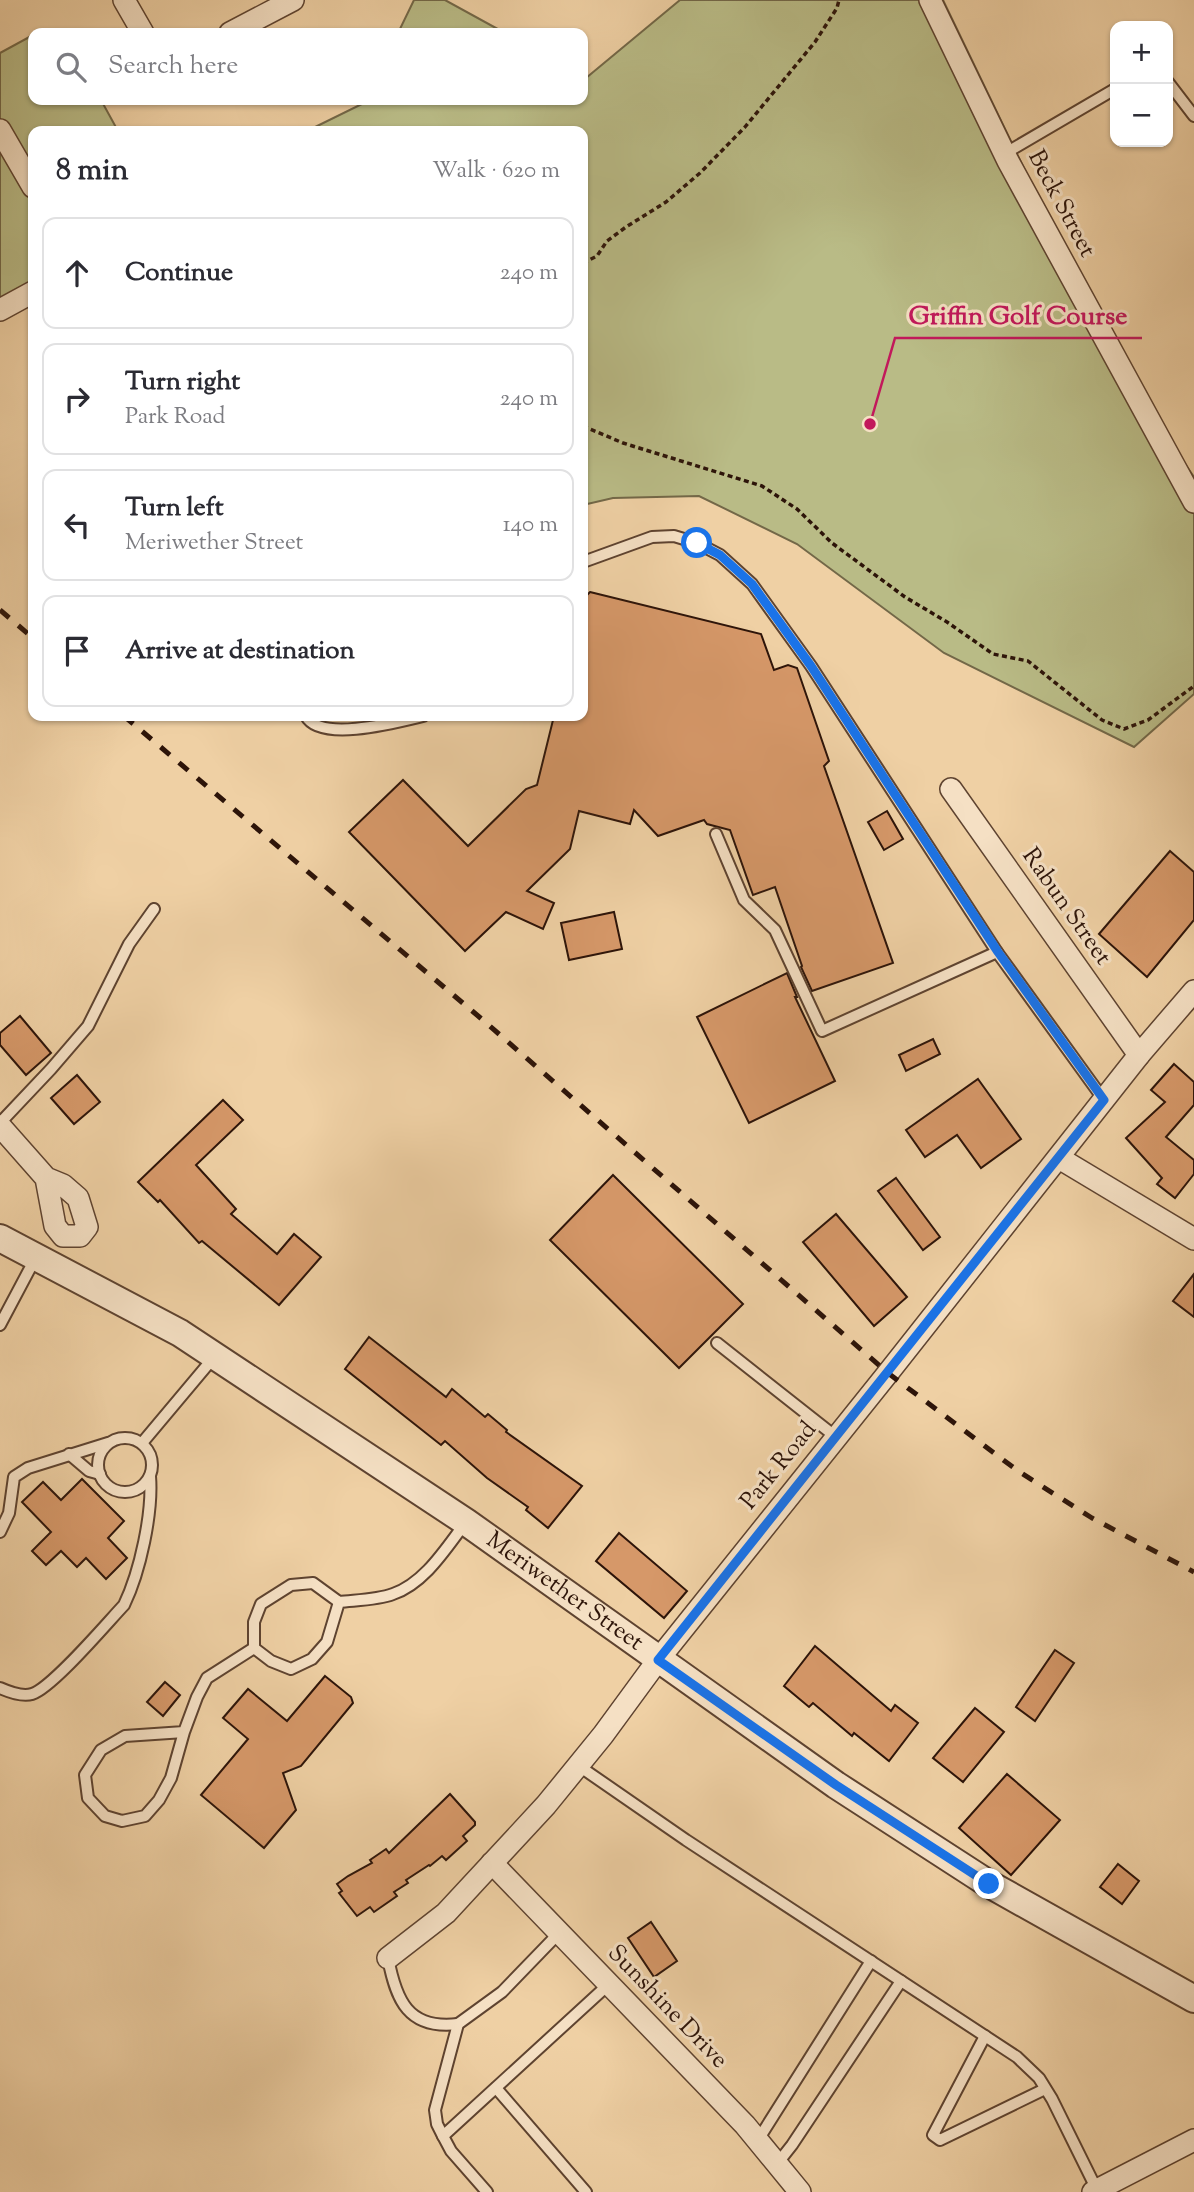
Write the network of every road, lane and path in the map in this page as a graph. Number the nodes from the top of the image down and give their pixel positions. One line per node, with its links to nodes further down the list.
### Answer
1 (124, 0): 5 (street)
2 (293, 0): 6 (street)
3 (839, 0): 13 (path)
4 (930, 0): 11 (street, Beck Street)
5 (140, 28)
6 (240, 28)
7 (1170, 84): 9 (lane)
8 (1110, 92): 11 (lane)
9 (1194, 116)
10 (0, 130): 12 (street)
11 (1004, 154): 17 (street, Beck Street)
12 (28, 178)
13 (588, 261)
14 (28, 295): 15 (street)
15 (0, 310)
16 (588, 428): 19 (path)
17 (1194, 502)
18 (588, 560): 25 (lane)
19 (1194, 686)
20 (310, 721): 21 (lane)
21 (405, 721)
22 (951, 789): 27 (street, Rabun Street)
23 (716, 834): 25 (lane)
24 (154, 909): 29 (lane)
25 (998, 952): 28 (lane)
26 (1194, 991): 27 (street, Park Road)
27 (1139, 1055): 28 (street, Park Road)
28 (1104, 1100): 30 (street, Park Road)
29 (0, 1124): 31 (street)
30 (1059, 1158): 33 (street); 38 (street, Park Road)
31 (46, 1178)
32 (0, 1238): 34 (street, Meriwether Street)
33 (1194, 1239)
34 (36, 1257): 35 (lane); 37 (street, Meriwether Street)
35 (0, 1325)
36 (717, 1342): 38 (lane)
37 (215, 1356): 40 (lane); 44 (street, Meriwether Street)
38 (836, 1437): 48 (street, Park Road)
39 (109, 1443): 40 (lane); 41 (lane); 42 (lane)
40 (142, 1443): 43 (lane)
41 (69, 1454): 42 (lane); 45 (lane)
42 (100, 1474): 43 (lane)
43 (150, 1476): 49 (lane)
44 (466, 1522): 46 (lane); 48 (street, Meriwether Street)
45 (0, 1532)
46 (339, 1602): 47 (lane); 47 (lane)
47 (254, 1648): 50 (lane)
48 (658, 1660): 51 (street, Park Road); 58 (street, Meriwether Street)
49 (0, 1688)
50 (184, 1732): 50 (lane)
51 (579, 1766): 52 (street, Park Road); 55 (lane)
52 (492, 1863): 53 (street, Sunshine Drive); 54 (street, Park Road)
53 (559, 1933): 57 (street, Sunshine Drive); 59 (lane)
54 (388, 1958): 59 (lane)
55 (871, 1961): 56 (lane); 64 (lane)
56 (901, 1981): 60 (lane); 66 (lane)
57 (609, 1984): 61 (lane); 64 (street, Sunshine Drive)
58 (1194, 1999)
59 (458, 2024): 63 (lane)
60 (985, 2036): 62 (lane); 62 (lane)
61 (496, 2088): 63 (lane); 69 (lane)
62 (1045, 2089): 67 (lane)
63 (443, 2136): 68 (lane)
64 (758, 2140): 66 (street, Sunshine Drive)
65 (1194, 2140): 67 (street)
66 (777, 2164): 70 (street, Sunshine Drive)
67 (1096, 2191)
68 (487, 2192)
69 (586, 2192)
70 (800, 2192)

